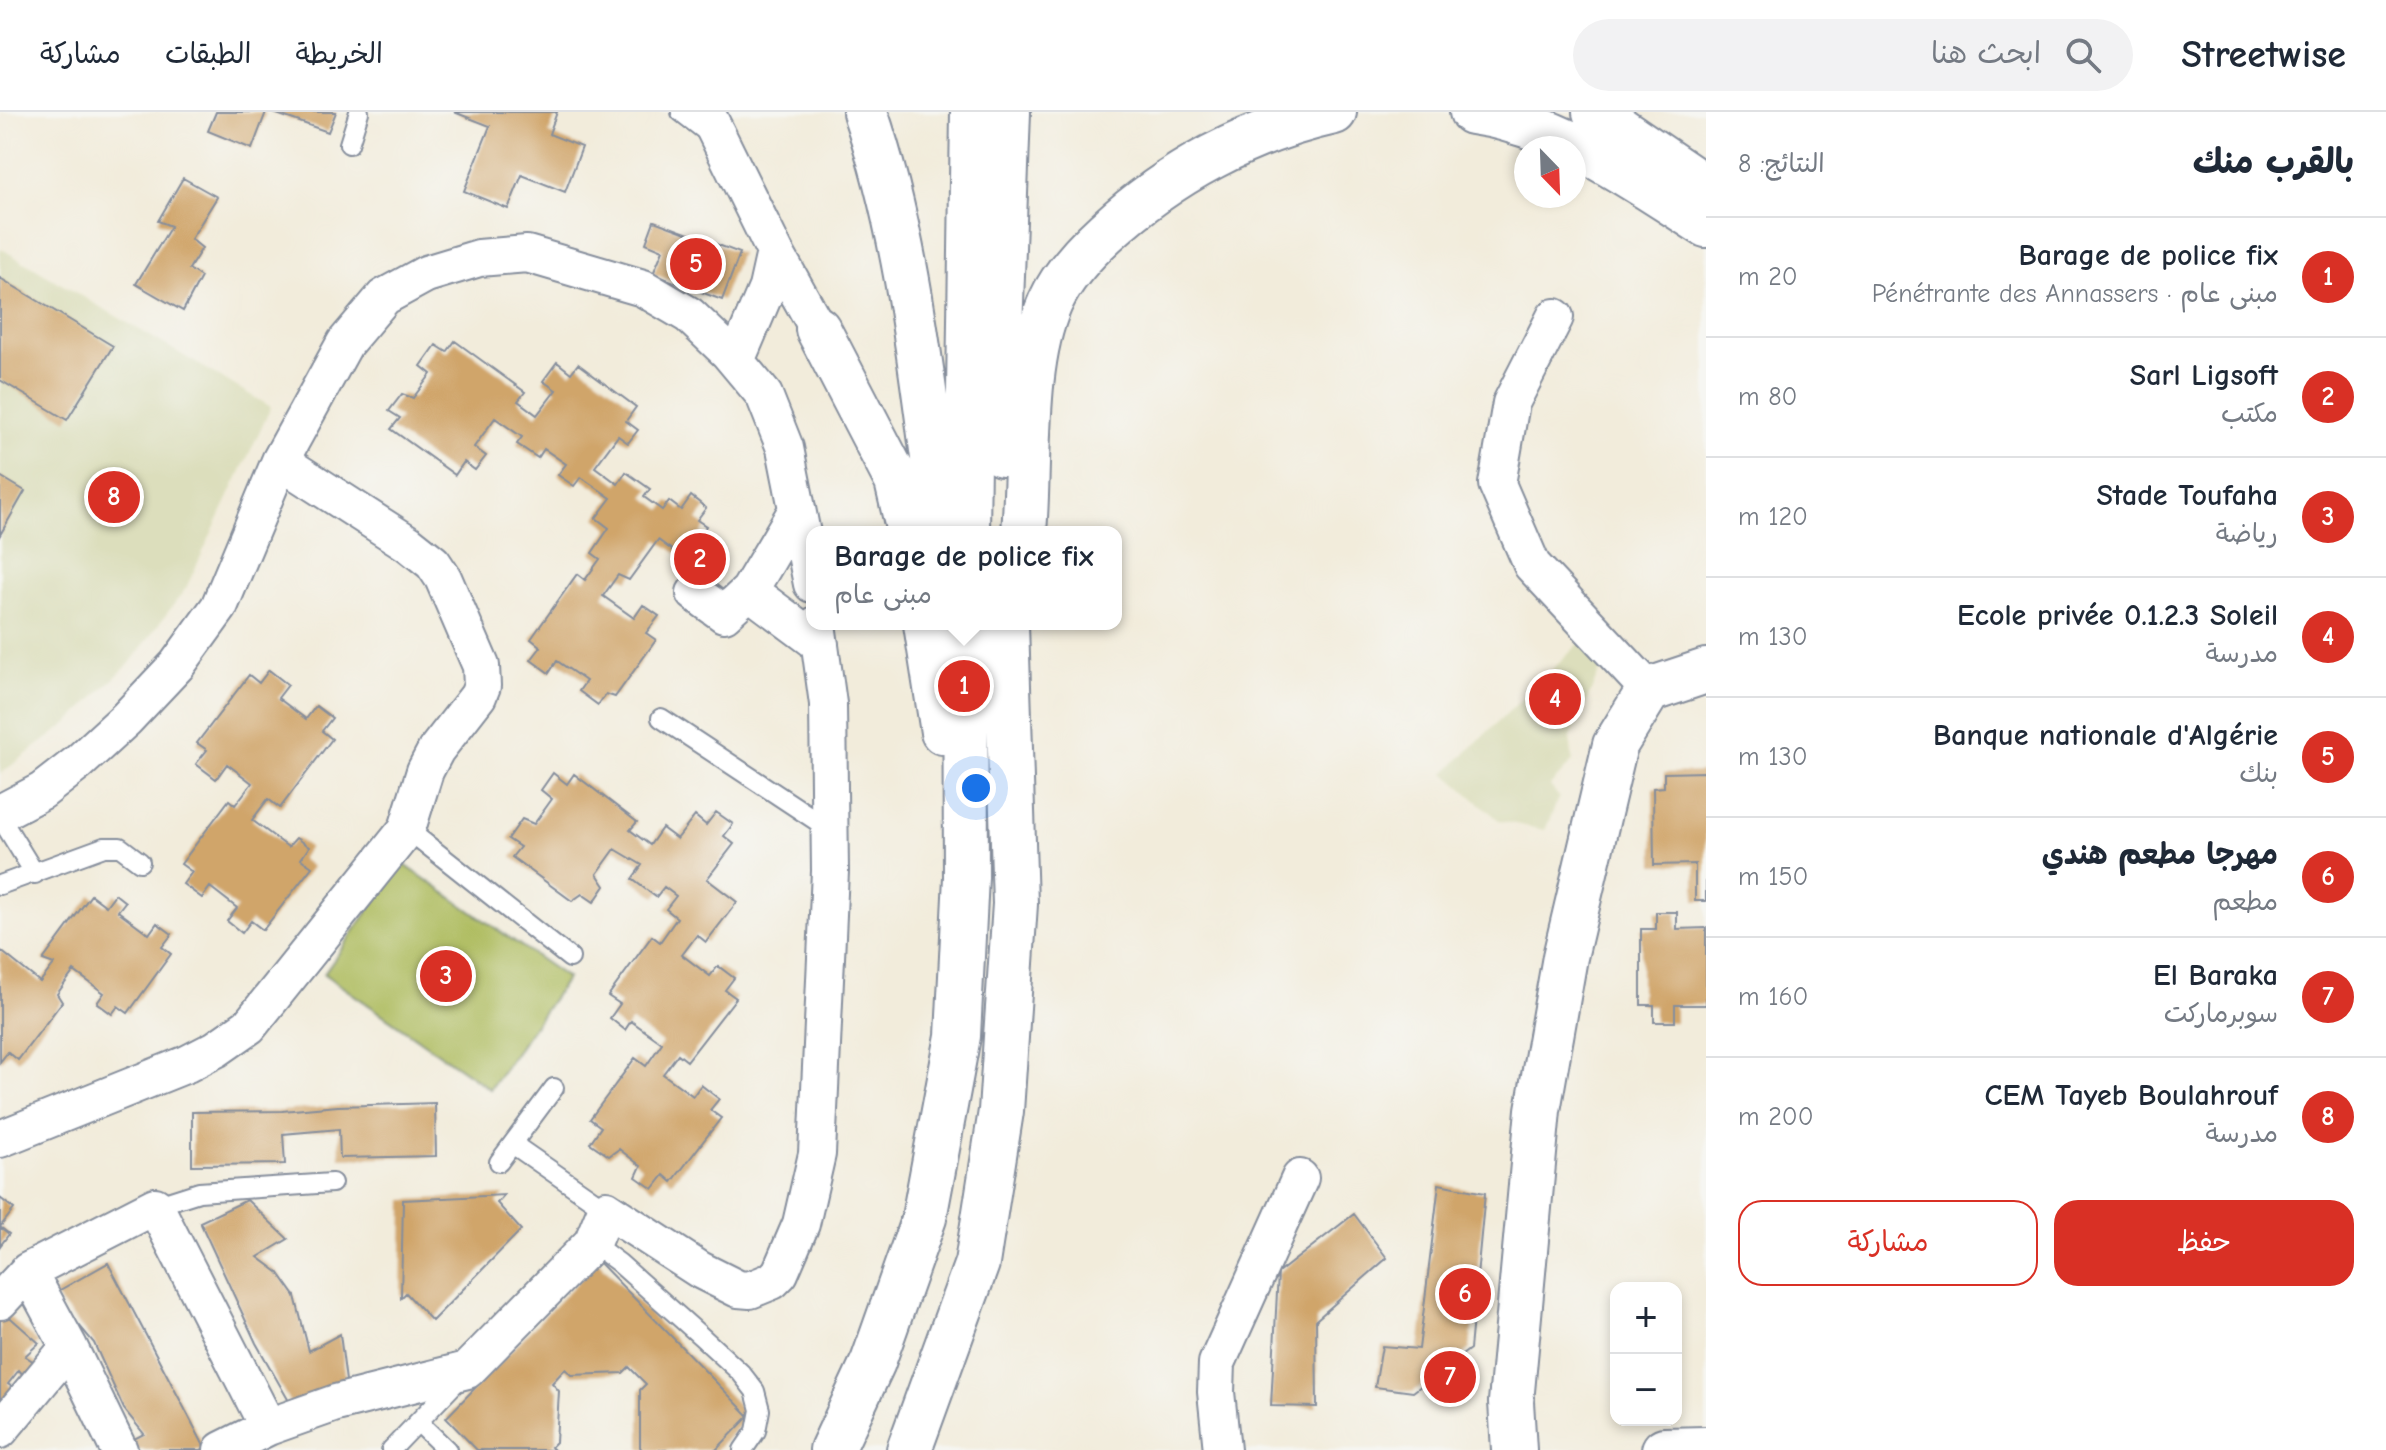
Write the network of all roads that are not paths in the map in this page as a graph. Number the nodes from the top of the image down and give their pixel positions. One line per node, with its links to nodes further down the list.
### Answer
1 (359, 112): 10 (lane)
2 (681, 112): 11 (lane)
3 (706, 112): 11 (street)
4 (865, 112): 21 (main road)
5 (973, 112): 22 (main road)
6 (1008, 112): 23 (main road)
7 (1334, 112): 24 (main road)
8 (1472, 112): 13 (main road)
9 (1595, 112): 12 (main road)
10 (349, 144)
11 (722, 144): 14 (street)
12 (1706, 188)
13 (1706, 225)
14 (775, 252): 16 (street); 17 (street)
15 (1555, 317): 36 (street)
16 (818, 329): 20 (main road)
17 (736, 361): 18 (street); 19 (street)
18 (280, 461): 38 (street); 39 (street)
19 (797, 510): 25 (street); 26 (street)
20 (908, 526)
21 (942, 526)
22 (967, 526)
23 (1003, 526)
24 (1024, 526)
25 (806, 554)
26 (749, 591): 27 (street); 28 (street)
27 (695, 593)
28 (806, 626)
29 (927, 630): 43 (main road)
30 (957, 630): 35 (main road)
31 (965, 630): 35 (main road)
32 (1008, 630): 59 (main road)
33 (819, 634): 40 (street)
34 (1706, 671): 36 (main road)
35 (964, 686): 43 (main road)
36 (1649, 690): 74 (main road)
37 (661, 718): 40 (lane)
38 (0, 815): 42 (lane)
39 (407, 829): 45 (lane); 47 (street)
40 (831, 830): 53 (street)
41 (140, 862): 42 (lane)
42 (35, 874): 44 (lane)
43 (966, 877): 70 (main road)
44 (0, 885)
45 (570, 958)
46 (554, 1088): 48 (lane)
47 (0, 1139)
48 (514, 1145): 49 (lane); 53 (lane)
49 (499, 1162)
50 (1300, 1178): 73 (street)
51 (332, 1183): 52 (lane)
52 (155, 1206): 55 (street); 61 (street)
53 (606, 1209): 54 (street)
54 (592, 1243): 58 (street); 69 (lane)
55 (28, 1271): 56 (street); 57 (street)
56 (0, 1301)
57 (69, 1347): 62 (street); 65 (street)
58 (467, 1370): 60 (lane); 61 (street)
59 (933, 1380): 71 (main road); 72 (main road)
60 (418, 1422): 67 (lane); 68 (lane)
61 (268, 1427): 66 (street)
62 (0, 1431): 64 (street)
63 (1706, 1449): 75 (main road)
64 (23, 1450)
65 (119, 1450)
66 (222, 1450)
67 (391, 1450)
68 (447, 1450)
69 (743, 1450)
70 (832, 1450)
71 (898, 1450)
72 (909, 1450)
73 (1222, 1450)
74 (1514, 1450)
75 (1664, 1450)

